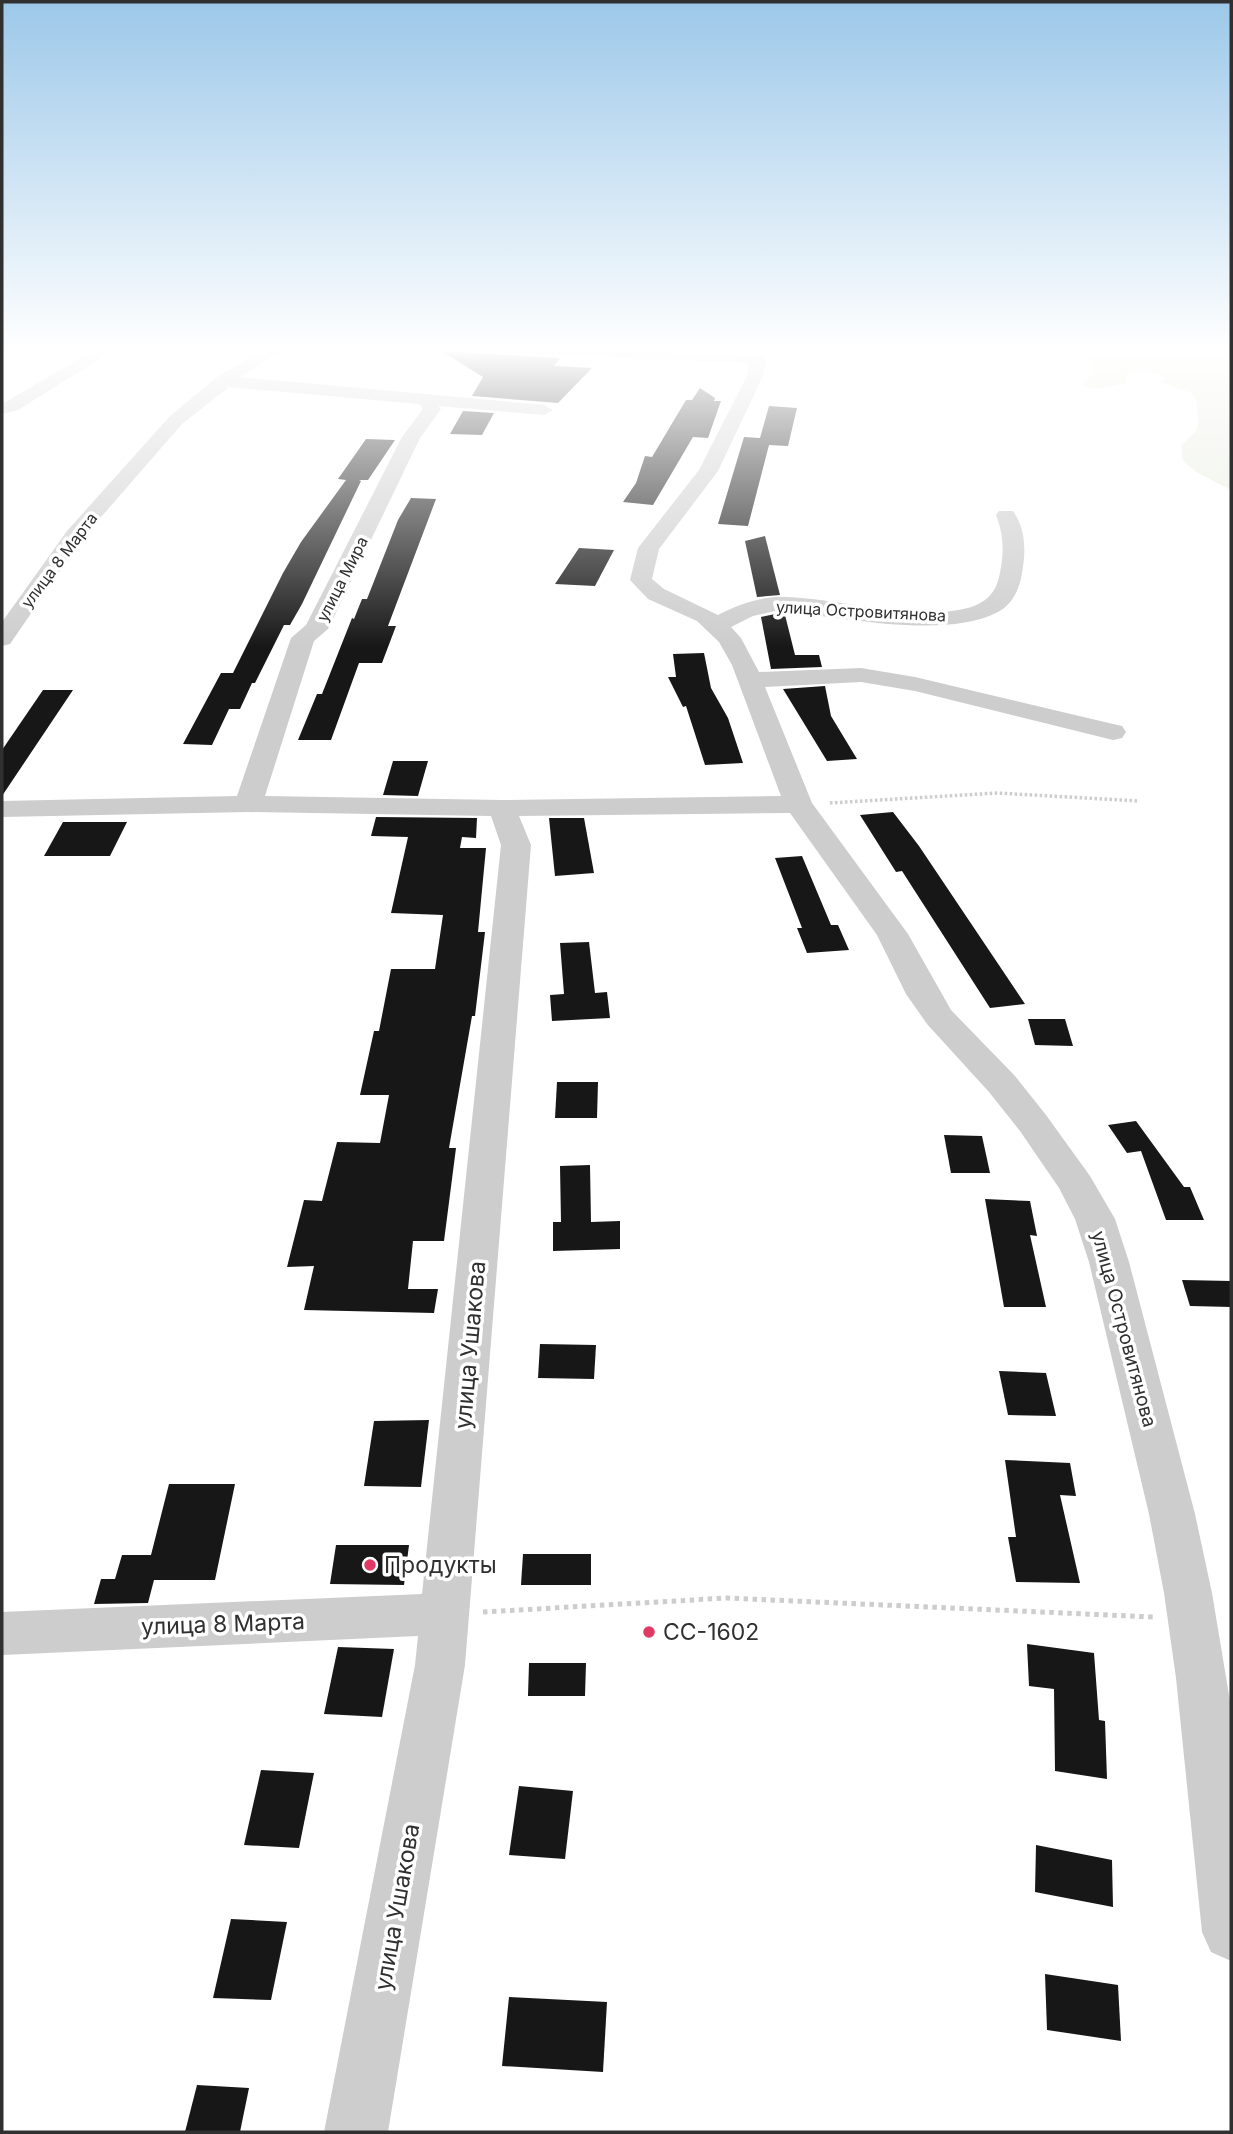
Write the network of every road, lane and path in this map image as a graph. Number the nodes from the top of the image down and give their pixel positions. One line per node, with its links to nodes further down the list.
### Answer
1 (151, 448): 6 (street, улица 8 Марта)
2 (406, 448): 10 (street, улица Мира)
3 (720, 448): 5 (street, улица Островитянова)
4 (1006, 515): 5 (street, улица Островитянова)
5 (718, 625): 7 (street, улица Островитянова)
6 (2, 639)
7 (750, 680): 8 (street); 11 (street, улица Островитянова)
8 (1113, 732)
9 (1139, 801): 11 (path)
10 (248, 804): 12 (street); 13 (street)
11 (798, 804): 12 (street); 15 (street, улица Островитянова)
12 (502, 808): 14 (street, улица Ушакова)
13 (2, 809)
14 (445, 1614): 15 (path); 16 (street, улица 8 Марта); 18 (street, улица Ушакова)
15 (1192, 1620): 17 (street, улица Островитянова)
16 (2, 1634)
17 (1231, 1932)
18 (356, 2132)

